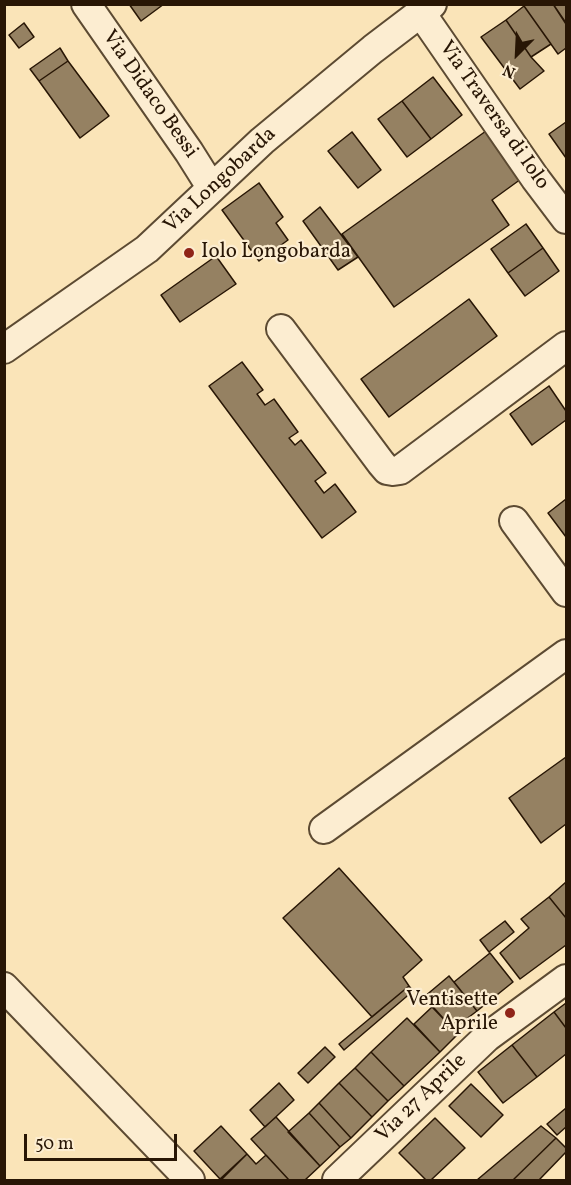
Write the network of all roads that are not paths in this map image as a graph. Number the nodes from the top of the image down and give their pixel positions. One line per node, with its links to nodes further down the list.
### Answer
1 (86, 4): 3 (street, Via Didaco Bessi)
2 (427, 9): 3 (street, Via Longobarda); 4 (street, Via Traversa di Iolo)
3 (211, 187): 7 (street, Via Longobarda)
4 (567, 219)
5 (281, 329): 6 (street)
6 (567, 346)
7 (4, 350)
8 (514, 521): 9 (street)
9 (567, 592)
10 (567, 654): 11 (street)
11 (324, 829)
12 (567, 979): 15 (street, Via 27 Aprile)
13 (4, 987): 14 (street)
14 (190, 1180)
15 (337, 1180)

